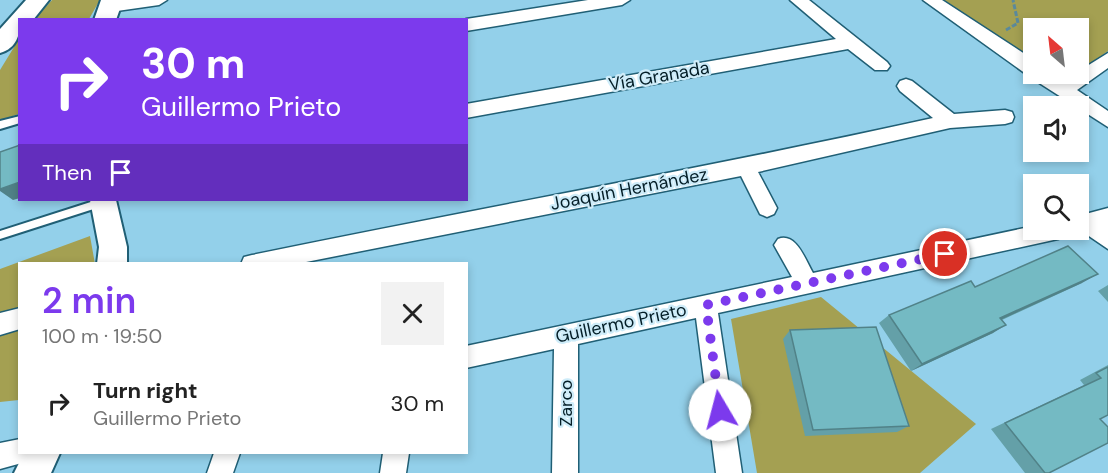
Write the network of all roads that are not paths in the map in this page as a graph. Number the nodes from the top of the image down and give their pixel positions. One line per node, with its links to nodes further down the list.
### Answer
1 (38, 0): 7 (main road)
2 (159, 0): 6 (street)
3 (622, 0): 9 (street)
4 (798, 0): 10 (street)
5 (931, 0): 13 (street)
6 (112, 7)
7 (22, 18)
8 (18, 22): 11 (main road)
9 (468, 25)
10 (852, 42): 14 (street); 18 (street, Vía Granada)
11 (0, 45)
12 (1108, 59): 17 (street)
13 (1023, 62)
14 (881, 66)
15 (1055, 84): 17 (street)
16 (906, 86): 22 (street)
17 (1064, 90): 21 (street)
18 (468, 111)
19 (1005, 117): 22 (street, Joaquín Hernández)
20 (18, 120): 23 (lane)
21 (1108, 120)
22 (950, 121): 24 (street, Joaquín Hernández)
23 (0, 125)
24 (746, 166): 27 (street); 36 (street, Joaquín Hernández)
25 (100, 201): 31 (lane)
26 (103, 201): 35 (main road)
27 (767, 208)
28 (1108, 217): 29 (street)
29 (1089, 222)
30 (1089, 228): 33 (street)
31 (0, 235)
32 (1023, 237): 37 (street, Guillermo Prieto)
33 (1108, 240)
34 (785, 245): 37 (street)
35 (112, 262)
36 (262, 262)
37 (807, 283): 38 (street, Guillermo Prieto)
38 (706, 305): 41 (street, Guillermo Prieto); 52 (street)
39 (18, 319): 40 (street)
40 (0, 324)
41 (566, 334): 42 (street, Guillermo Prieto); 51 (street, Zarco)
42 (468, 357)
43 (18, 452): 47 (street)
44 (42, 454): 48 (main road)
45 (226, 454): 49 (street)
46 (396, 454): 50 (street)
47 (0, 456)
48 (32, 473)
49 (220, 473)
50 (393, 473)
51 (565, 473)
52 (729, 473)

